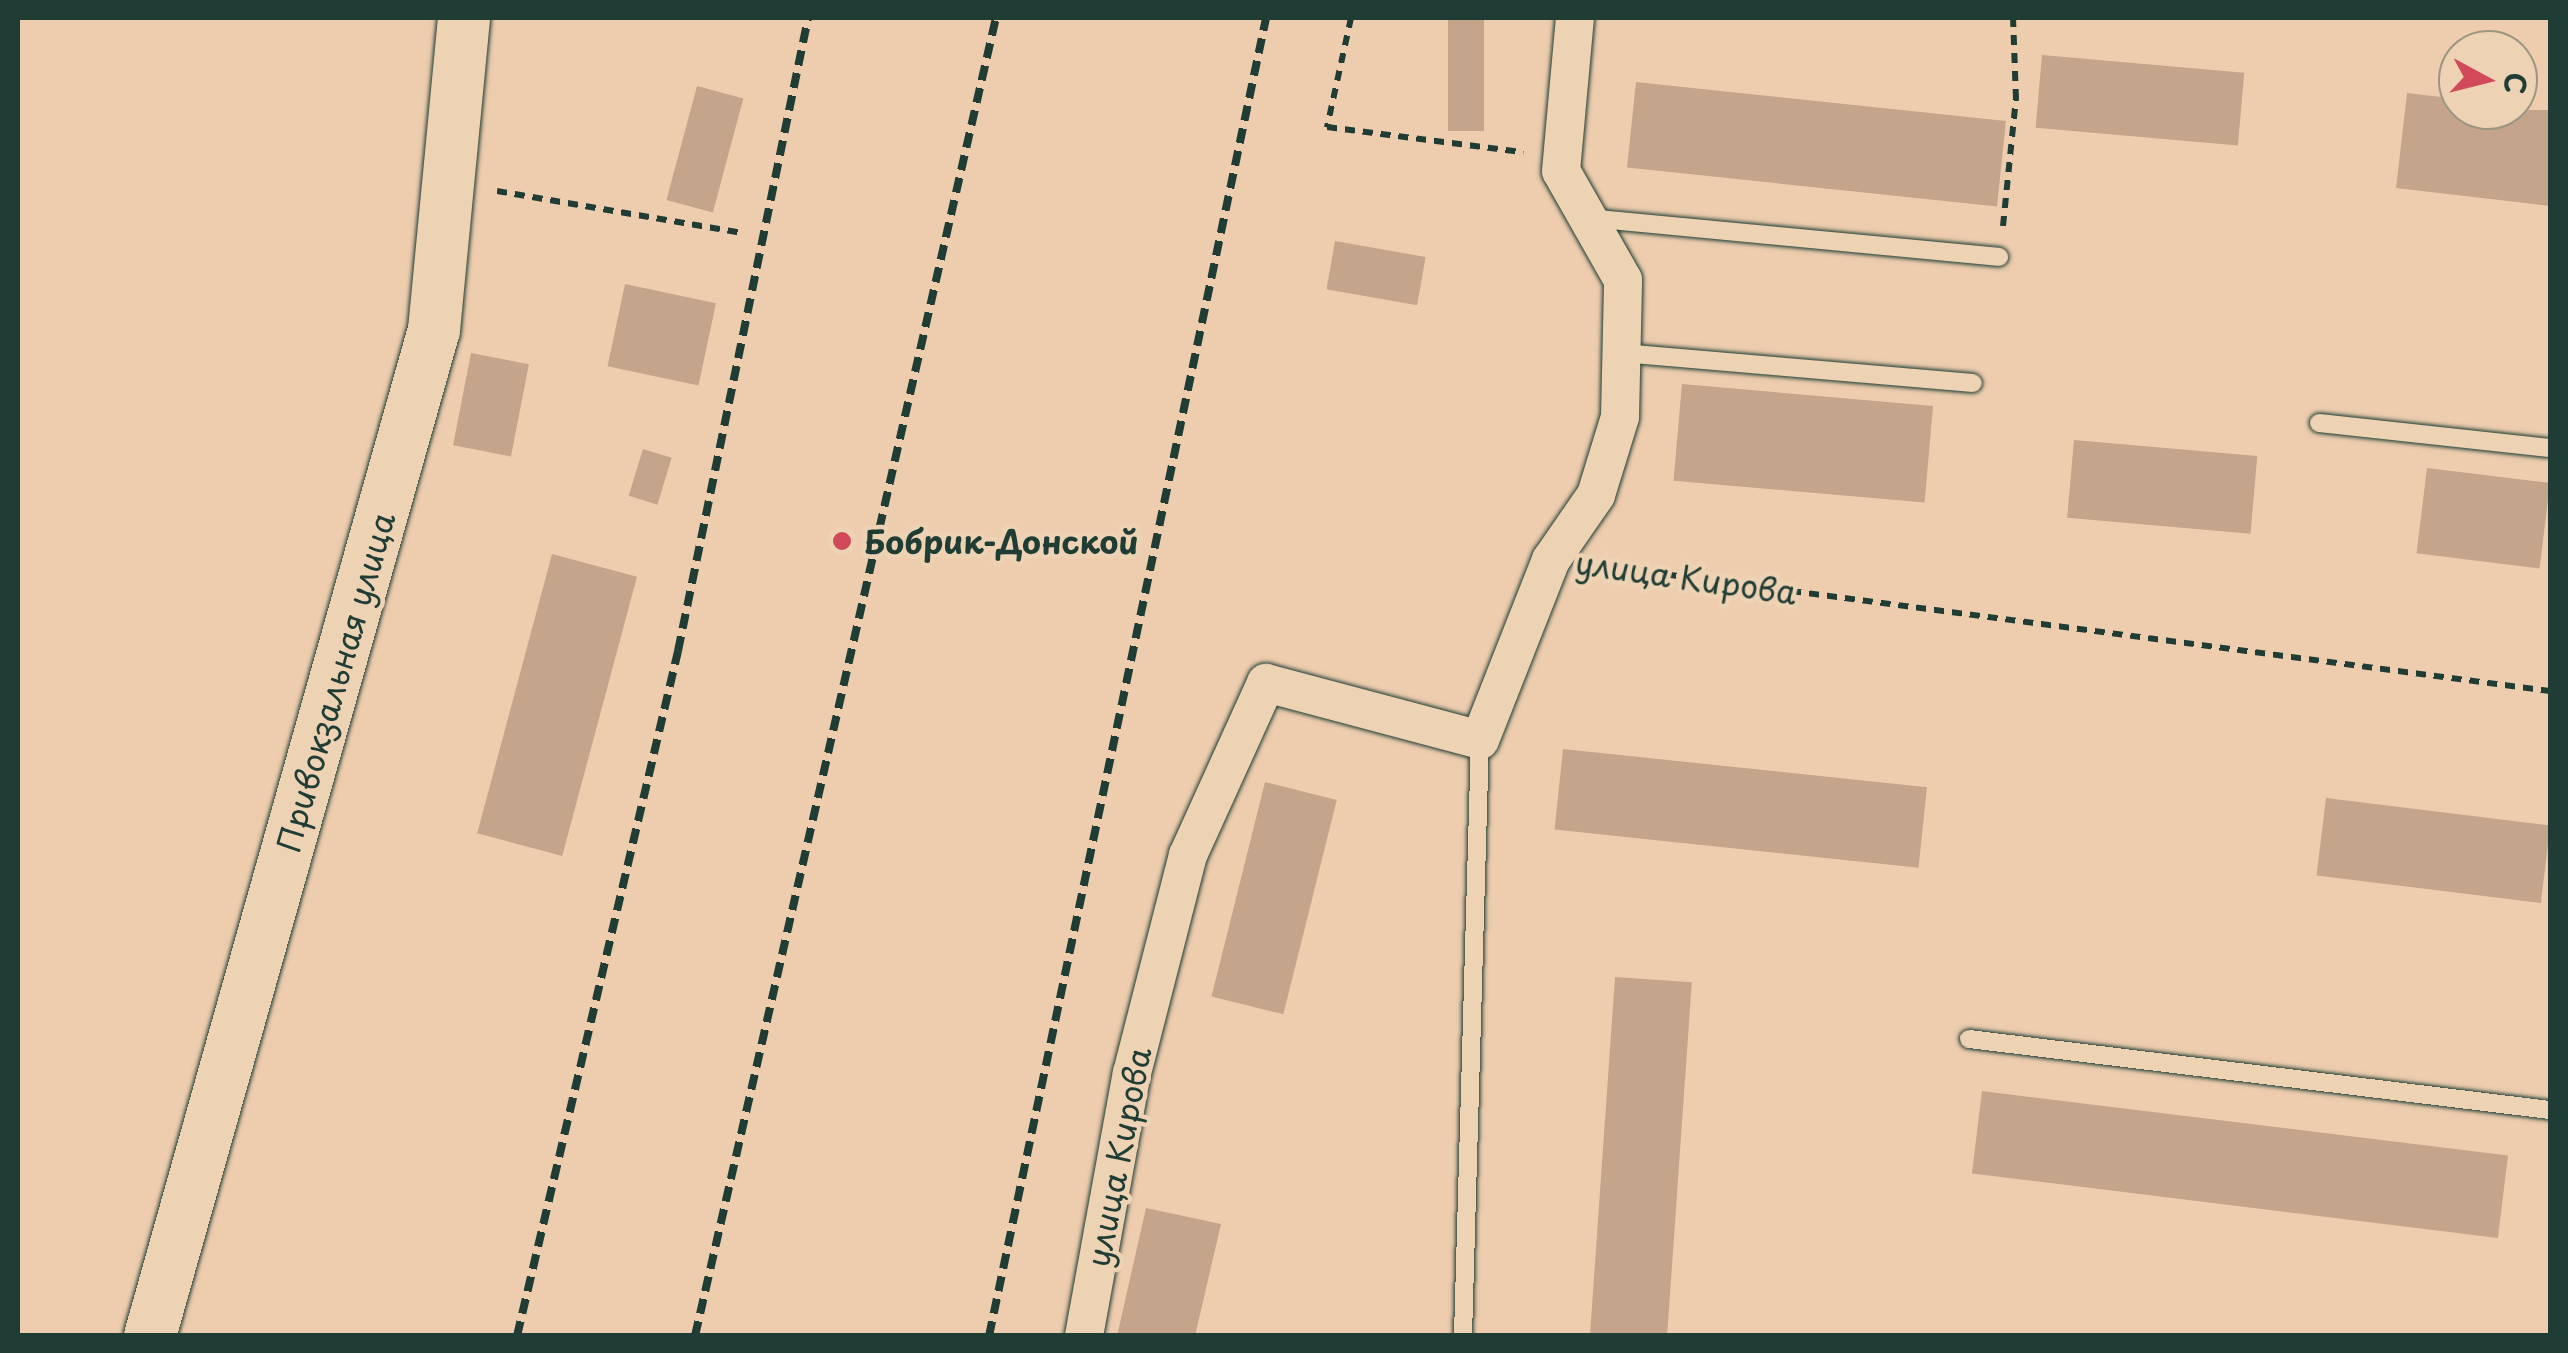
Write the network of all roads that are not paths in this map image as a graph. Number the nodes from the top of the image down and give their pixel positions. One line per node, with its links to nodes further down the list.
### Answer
1 (464, 18): 12 (street, Привокзальная улица)
2 (1575, 18): 3 (street)
3 (1588, 218): 4 (lane); 5 (street)
4 (1999, 257)
5 (1622, 353): 6 (lane); 9 (street, улица Кирова)
6 (1973, 384)
7 (2319, 423): 8 (lane)
8 (2550, 448)
9 (1480, 740): 13 (street, улица Кирова); 14 (lane)
10 (1969, 1039): 11 (lane)
11 (2550, 1110)
12 (150, 1336)
13 (1084, 1336)
14 (1463, 1336)

